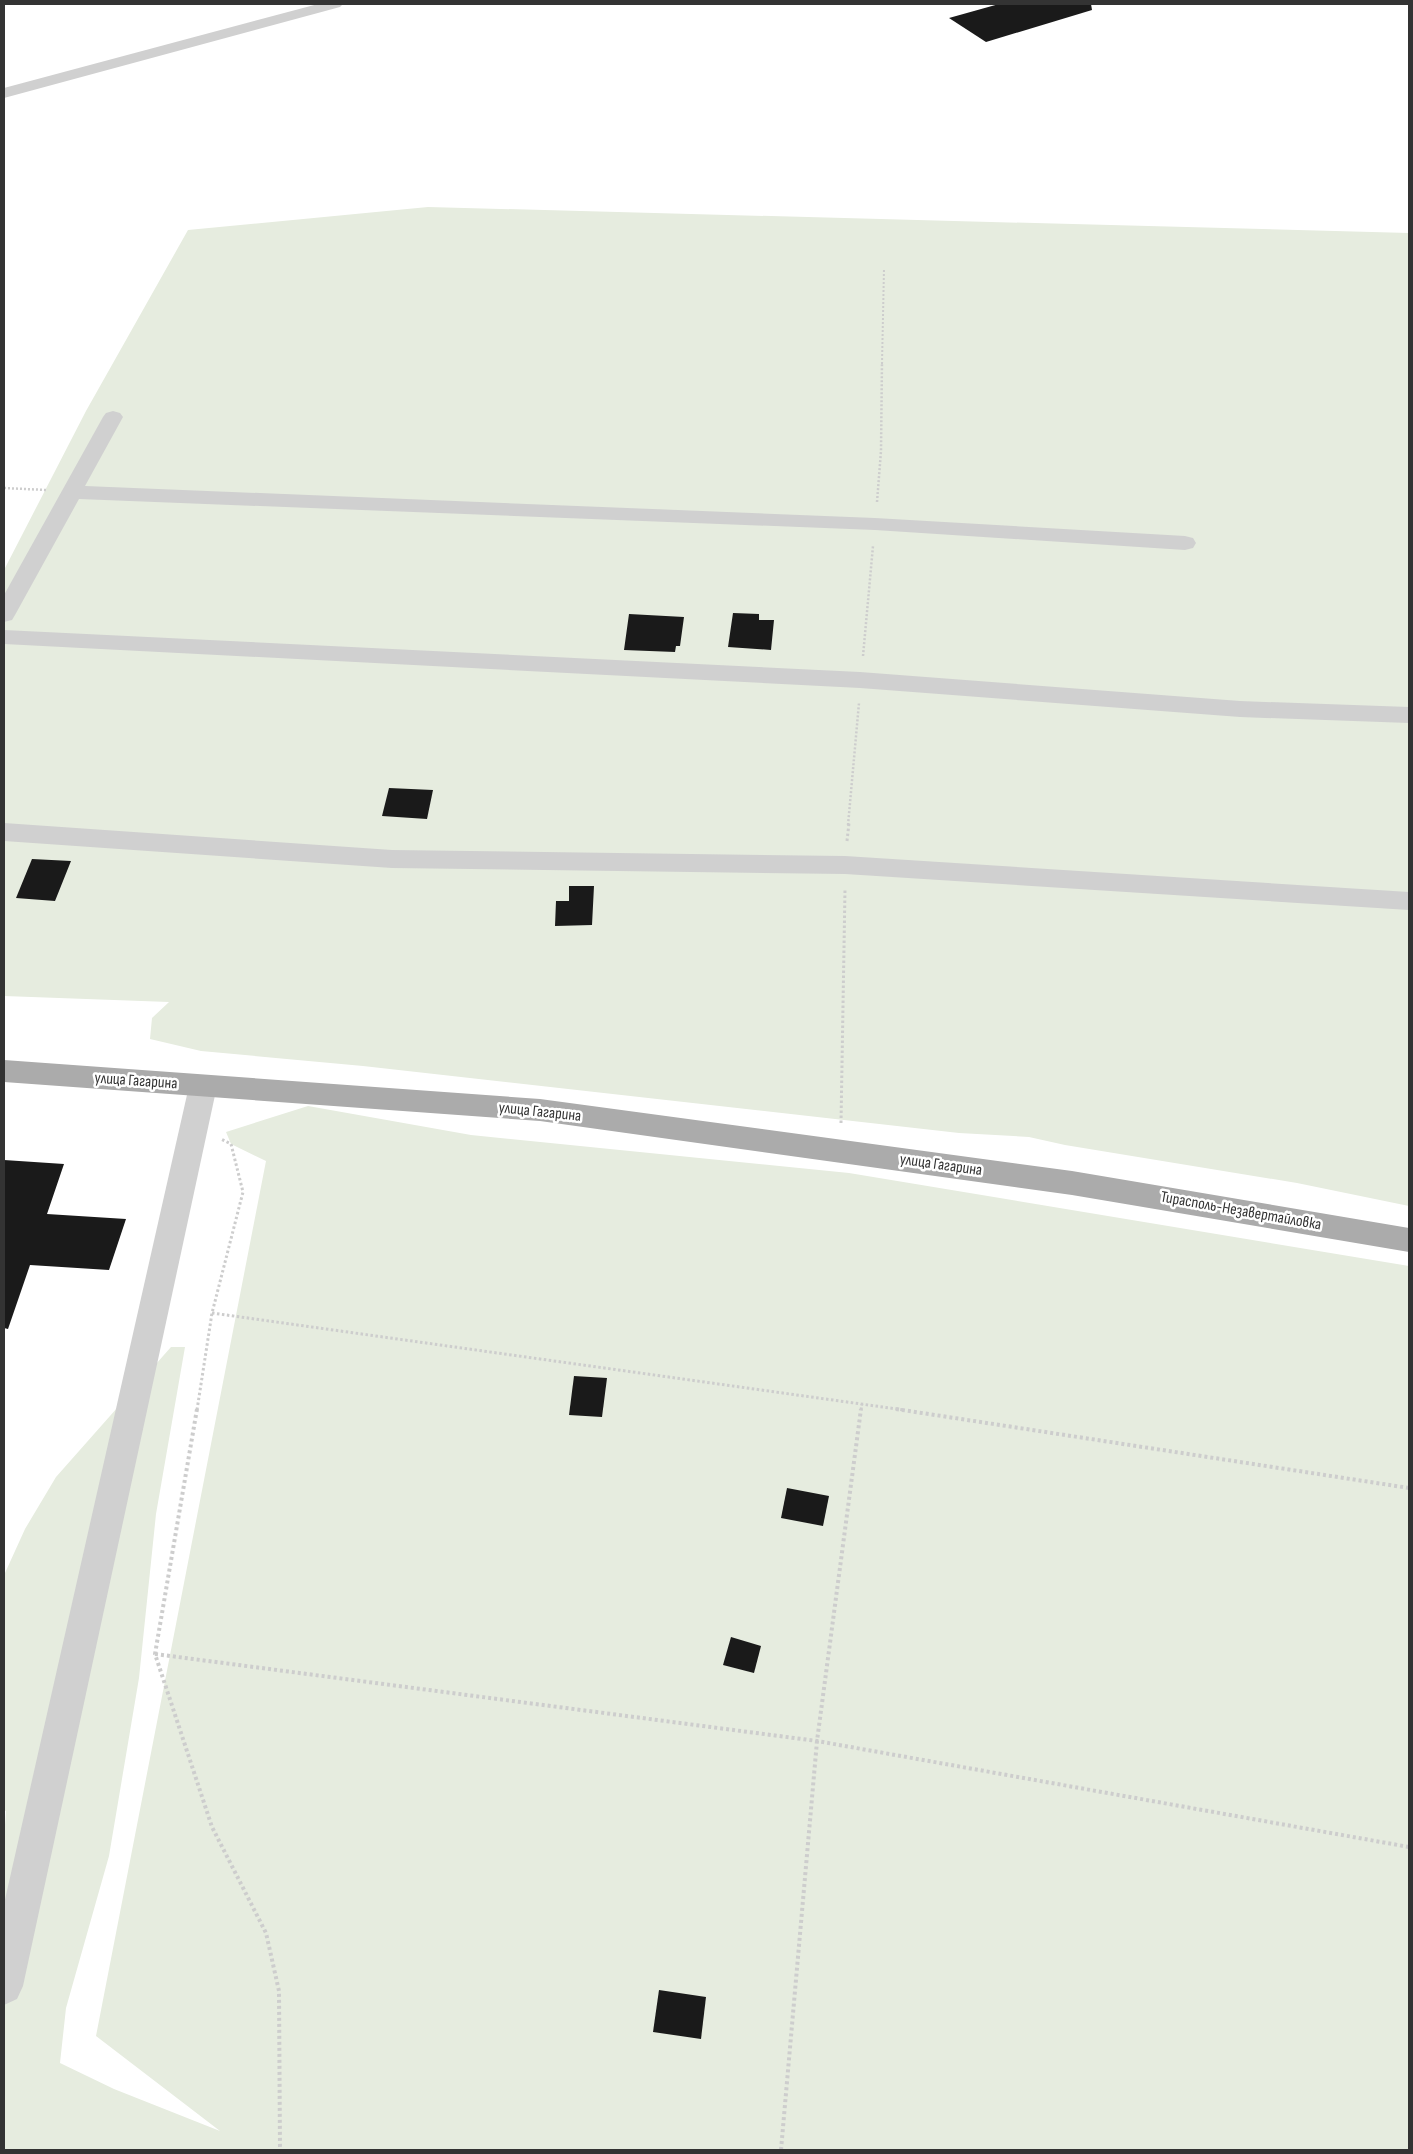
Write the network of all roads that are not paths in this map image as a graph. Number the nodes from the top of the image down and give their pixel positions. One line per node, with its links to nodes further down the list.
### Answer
1 (336, 4): 2 (lane)
2 (4, 93)
3 (113, 417): 4 (lane)
4 (72, 492): 5 (lane); 6 (lane)
5 (1185, 543)
6 (4, 615)
7 (4, 637): 8 (lane)
8 (1409, 715)
9 (4, 832): 10 (lane)
10 (1409, 901)
11 (4, 1070): 12 (main road, улица Гагарина)
12 (203, 1086): 13 (main road, улица Гагарина); 15 (lane)
13 (1072, 1183): 14 (main road, Тирасполь-Незавертайловка)
14 (1409, 1240)
15 (4, 1986)

